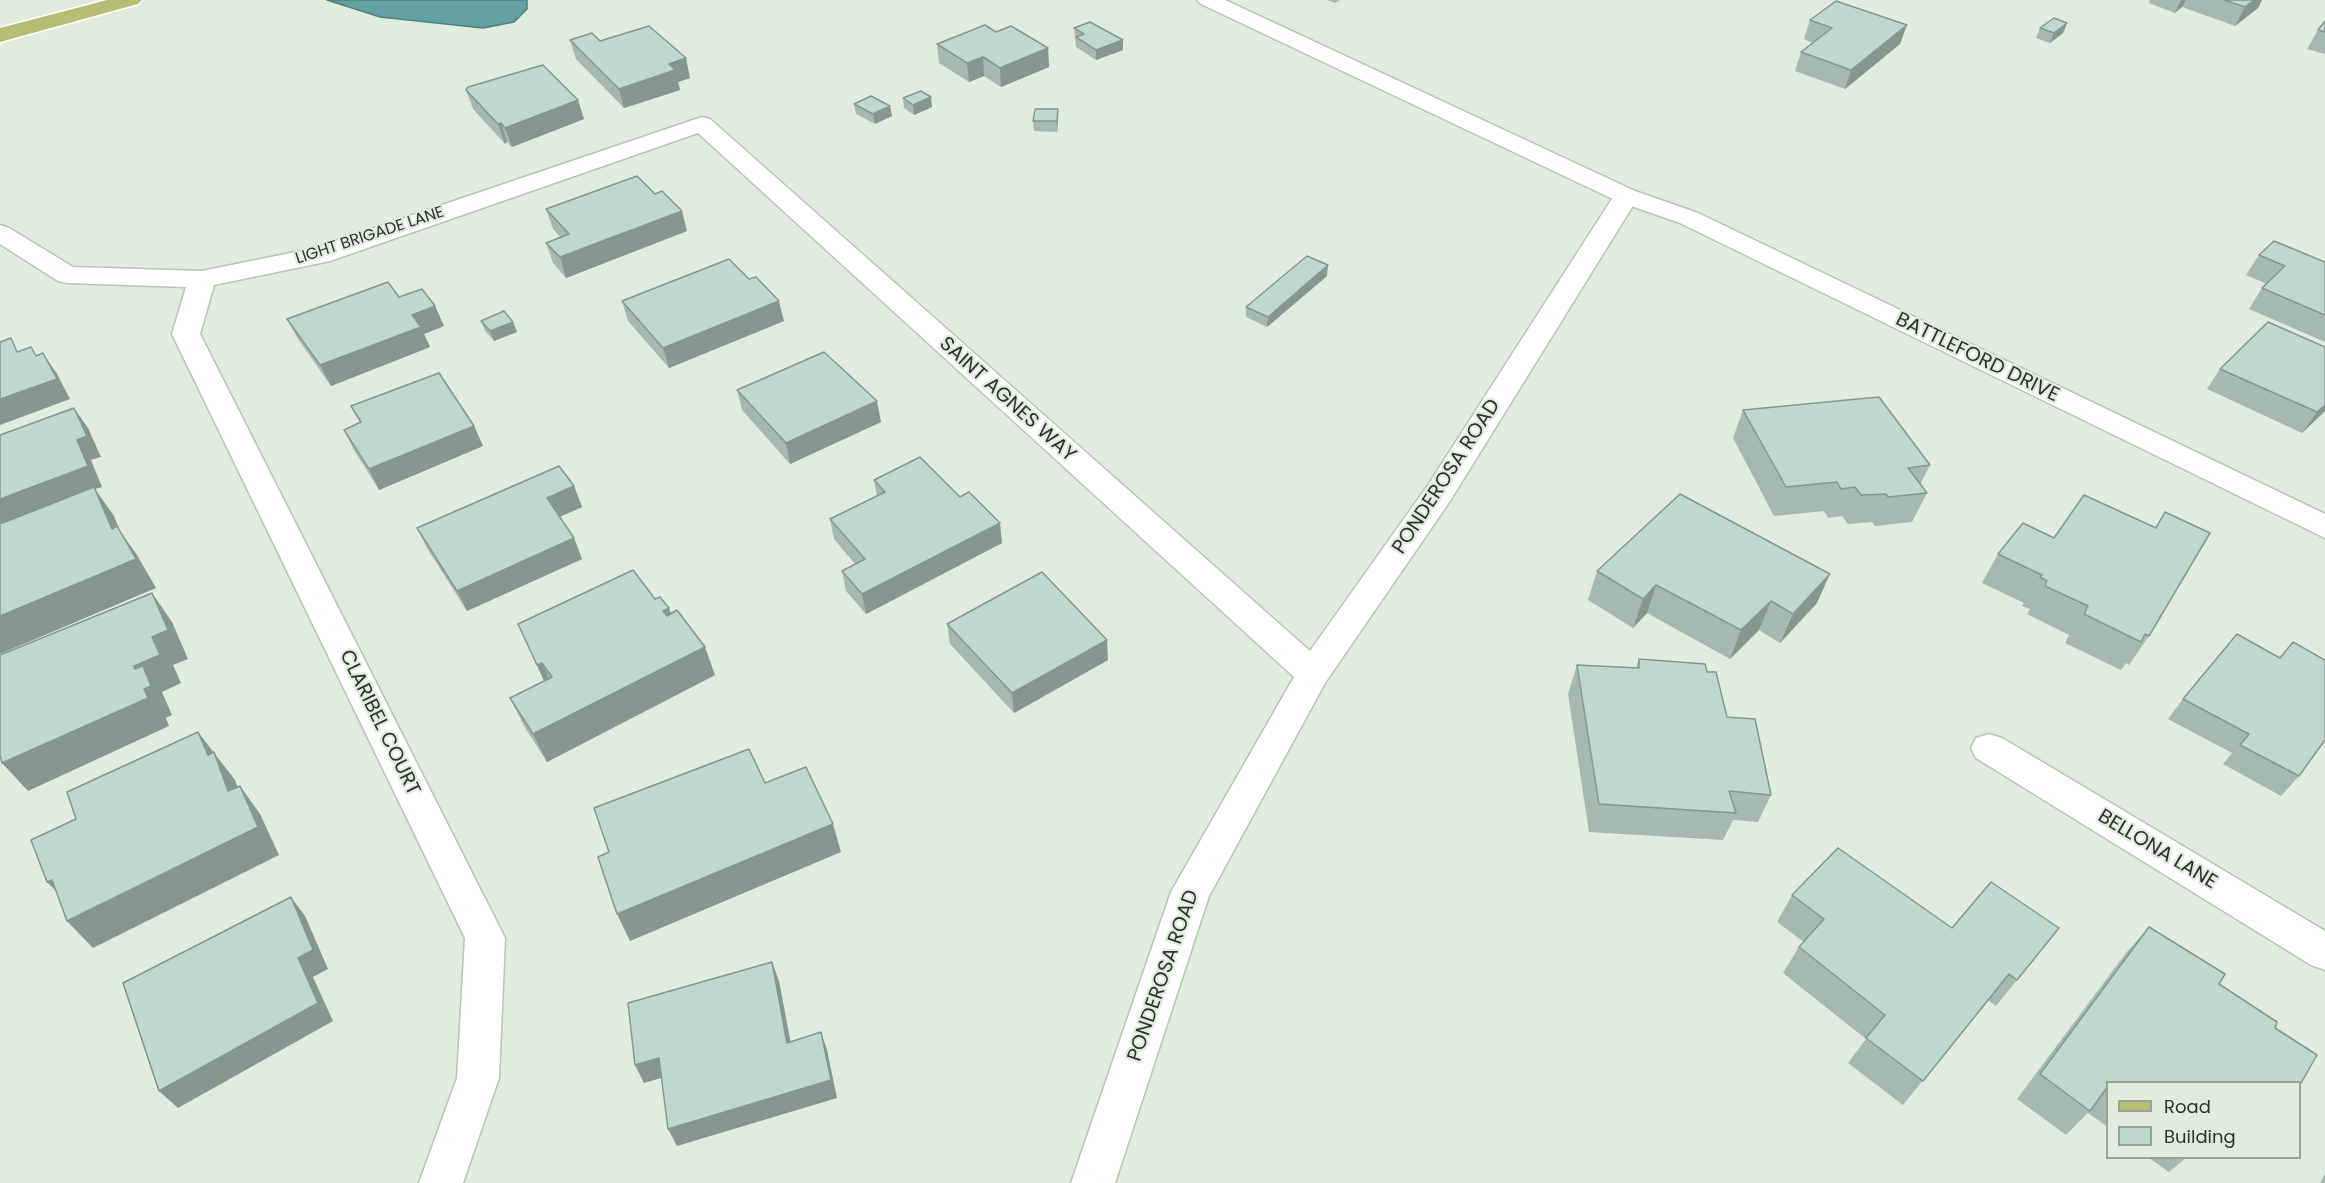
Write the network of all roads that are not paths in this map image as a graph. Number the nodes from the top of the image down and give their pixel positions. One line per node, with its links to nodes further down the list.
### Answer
1 (131, 0): 3 (main road)
2 (1208, 0): 5 (street)
3 (0, 35)
4 (702, 124): 7 (street, LIGHT BRIGADE LANE); 9 (street, SAINT AGNES WAY)
5 (1626, 196): 8 (street, BATTLEFORD DRIVE); 9 (street, PONDEROSA ROAD)
6 (0, 233): 7 (street, LIGHT BRIGADE LANE)
7 (202, 279): 12 (street, CLARIBEL COURT)
8 (2325, 527)
9 (1313, 674): 13 (street, PONDEROSA ROAD)
10 (1989, 748): 11 (street, BELLONA LANE)
11 (2325, 952)
12 (441, 1183)
13 (1093, 1183)

